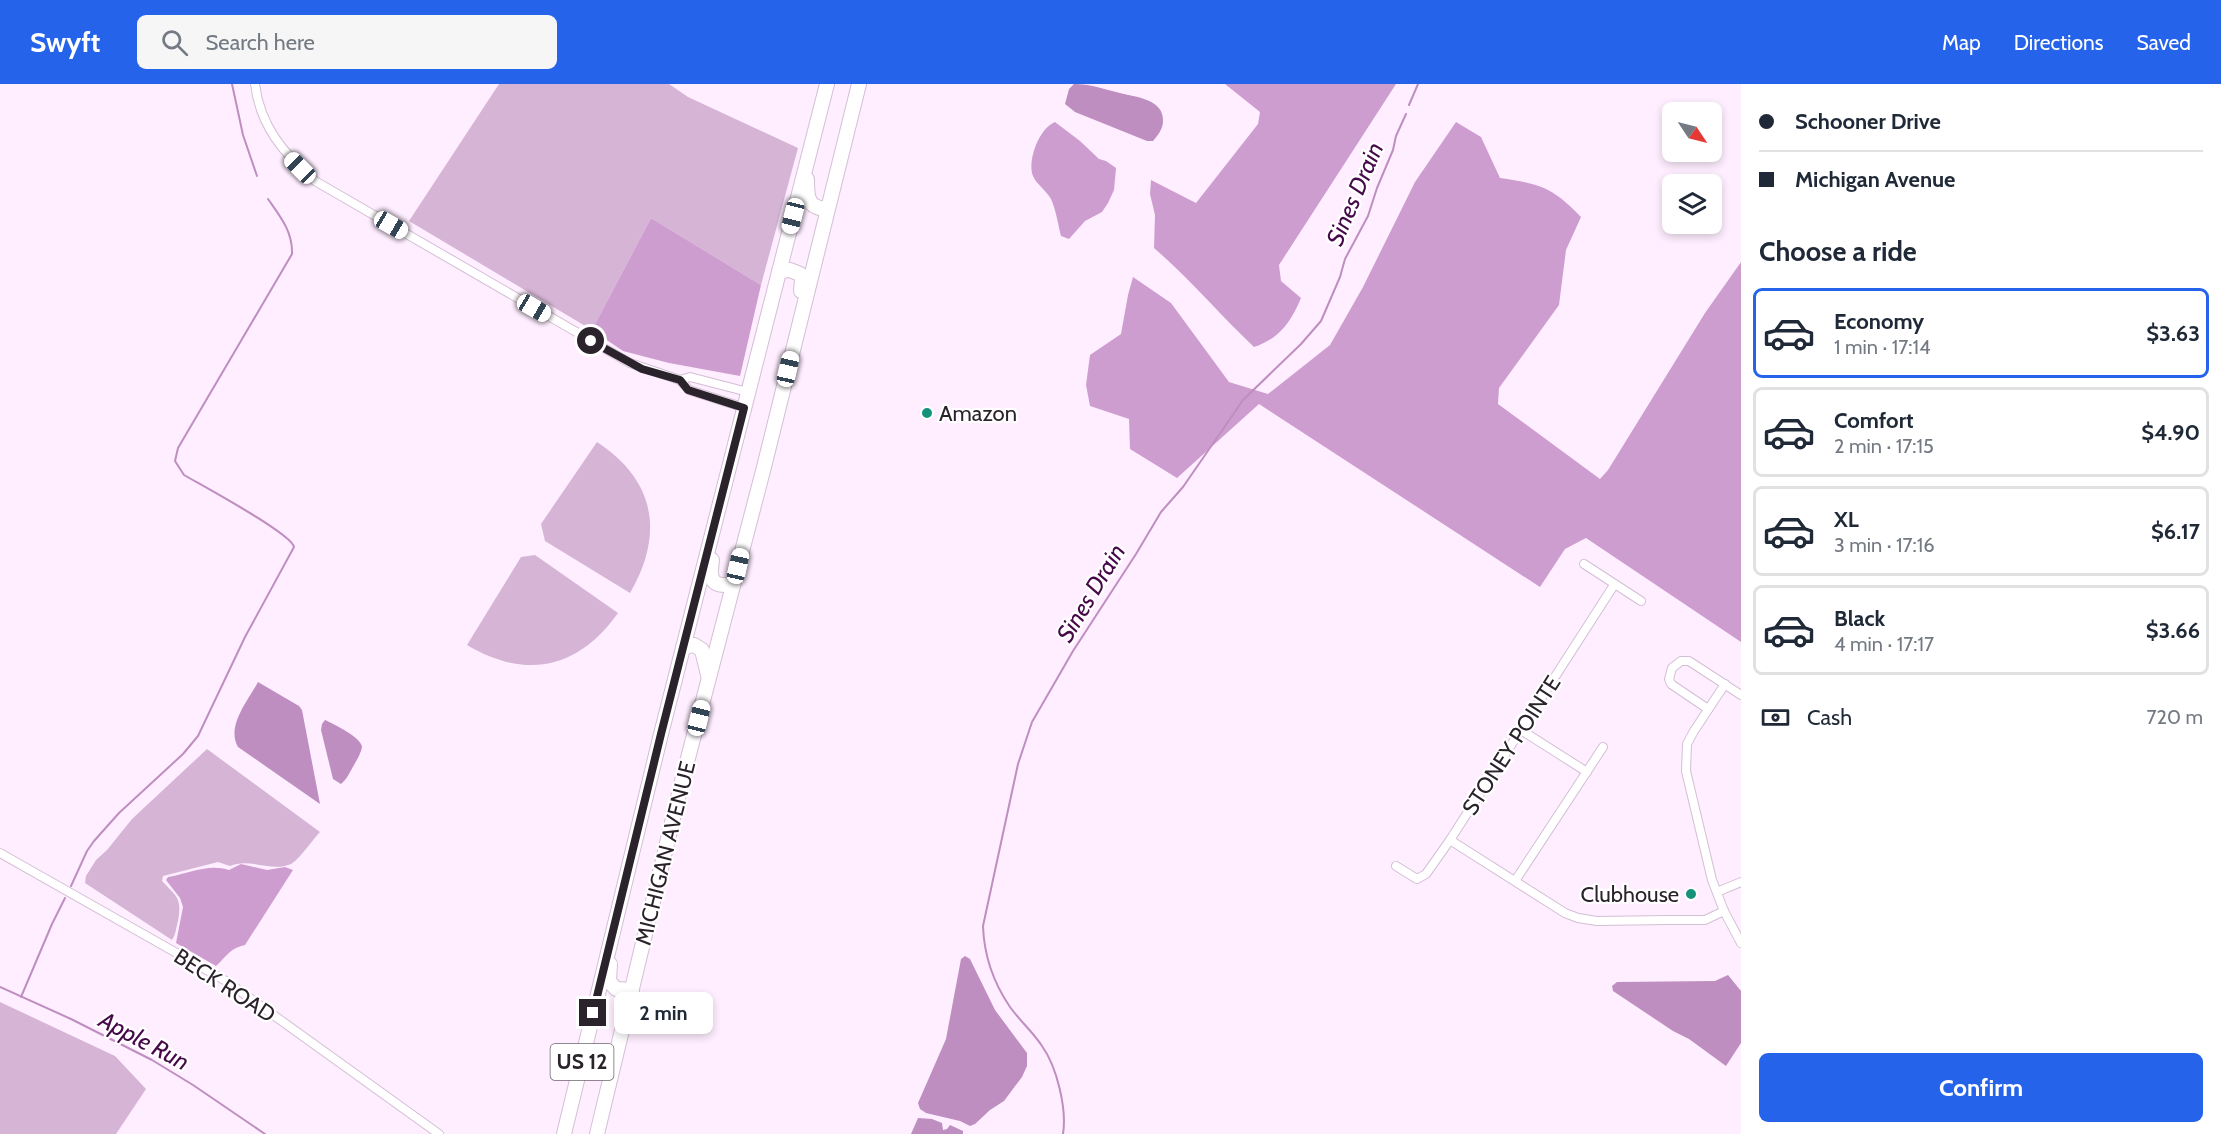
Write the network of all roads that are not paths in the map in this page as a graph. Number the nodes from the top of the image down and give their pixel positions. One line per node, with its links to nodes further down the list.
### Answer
1 (255, 84): 8 (street)
2 (826, 84): 4 (main road, MICHIGAN AVENUE / US 12)
3 (859, 84): 5 (main road, MICHIGAN AVENUE / US 12)
4 (808, 156): 5 (main road); 6 (main road, MICHIGAN AVENUE / US 12)
5 (827, 209): 7 (main road, MICHIGAN AVENUE / US 12)
6 (779, 271): 7 (main road); 9 (main road, MICHIGAN AVENUE / US 12)
7 (803, 305): 13 (main road, MICHIGAN AVENUE / US 12)
8 (680, 380): 9 (street); 10 (street)
9 (748, 392): 10 (main road, MICHIGAN AVENUE / US 12)
10 (744, 408): 11 (main road, MICHIGAN AVENUE / US 12)
11 (717, 517): 13 (main road); 16 (main road, MICHIGAN AVENUE / US 12)
12 (1584, 564): 14 (street)
13 (733, 584): 17 (main road, MICHIGAN AVENUE / US 12)
14 (1614, 585): 15 (street); 21 (street, STONEY POINTE)
15 (1641, 601)
16 (683, 647): 17 (main road); 31 (main road, MICHIGAN AVENUE / US 12)
17 (709, 680): 33 (main road, MICHIGAN AVENUE / US 12)
18 (1725, 684): 19 (street); 20 (street); 20 (street)
19 (1741, 695)
20 (1708, 709): 29 (street)
21 (1521, 730): 23 (street); 24 (street, STONEY POINTE)
22 (1603, 747): 23 (street)
23 (1587, 772): 27 (street)
24 (1450, 840): 26 (street, STONEY POINTE); 27 (street)
25 (0, 853): 34 (street, BECK ROAD)
26 (1396, 866)
27 (1515, 881): 30 (street)
28 (1741, 882): 29 (street)
29 (1717, 892): 30 (street)
30 (1724, 911): 32 (street)
31 (611, 941): 33 (main road); 35 (main road, MICHIGAN AVENUE / US 12)
32 (1741, 943)
33 (632, 990): 36 (main road, MICHIGAN AVENUE / US 12)
34 (439, 1134)
35 (564, 1134)
36 (597, 1134)

